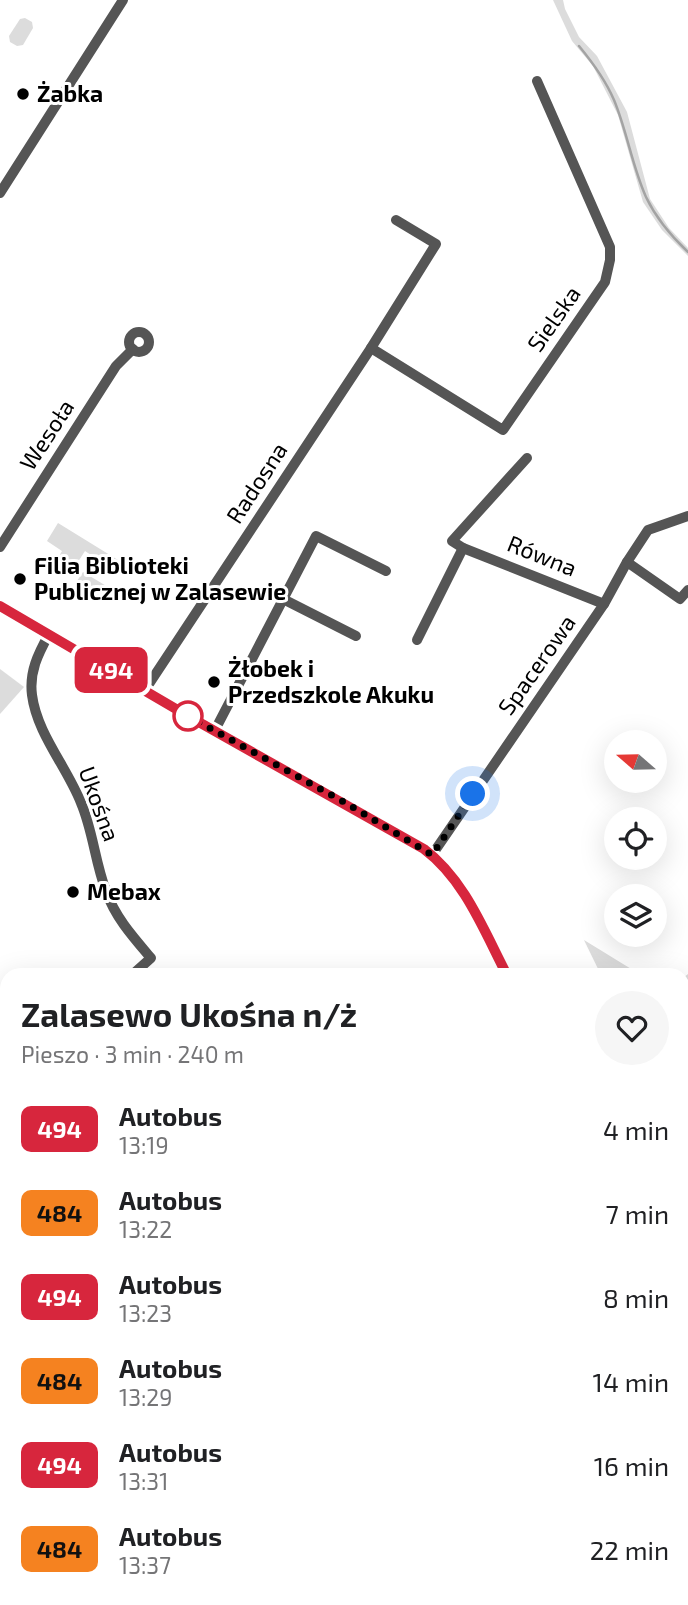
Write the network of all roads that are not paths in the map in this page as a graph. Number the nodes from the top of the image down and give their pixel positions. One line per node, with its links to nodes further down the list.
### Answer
1 (123, 0): 3 (street)
2 (537, 81): 5 (street, Sielska)
3 (0, 193)
4 (396, 220): 5 (street, Radosna)
5 (371, 348): 20 (street, Radosna)
6 (133, 349): 9 (street, Wesoła)
7 (527, 458): 10 (street)
8 (688, 516): 11 (street, Spacerowa)
9 (0, 547)
10 (463, 548): 15 (street, Równa); 19 (street)
11 (627, 562): 13 (street); 15 (street, Spacerowa)
12 (386, 571): 14 (street)
13 (688, 590)
14 (283, 599): 18 (street); 21 (street)
15 (604, 604): 22 (street, Spacerowa)
16 (0, 606): 17 (street)
17 (49, 634): 20 (street); 23 (street, Ukośna)
18 (356, 636)
19 (417, 640)
20 (145, 690): 21 (street)
21 (215, 730): 22 (street)
22 (432, 855): 24 (street)
23 (140, 968)
24 (503, 968)

